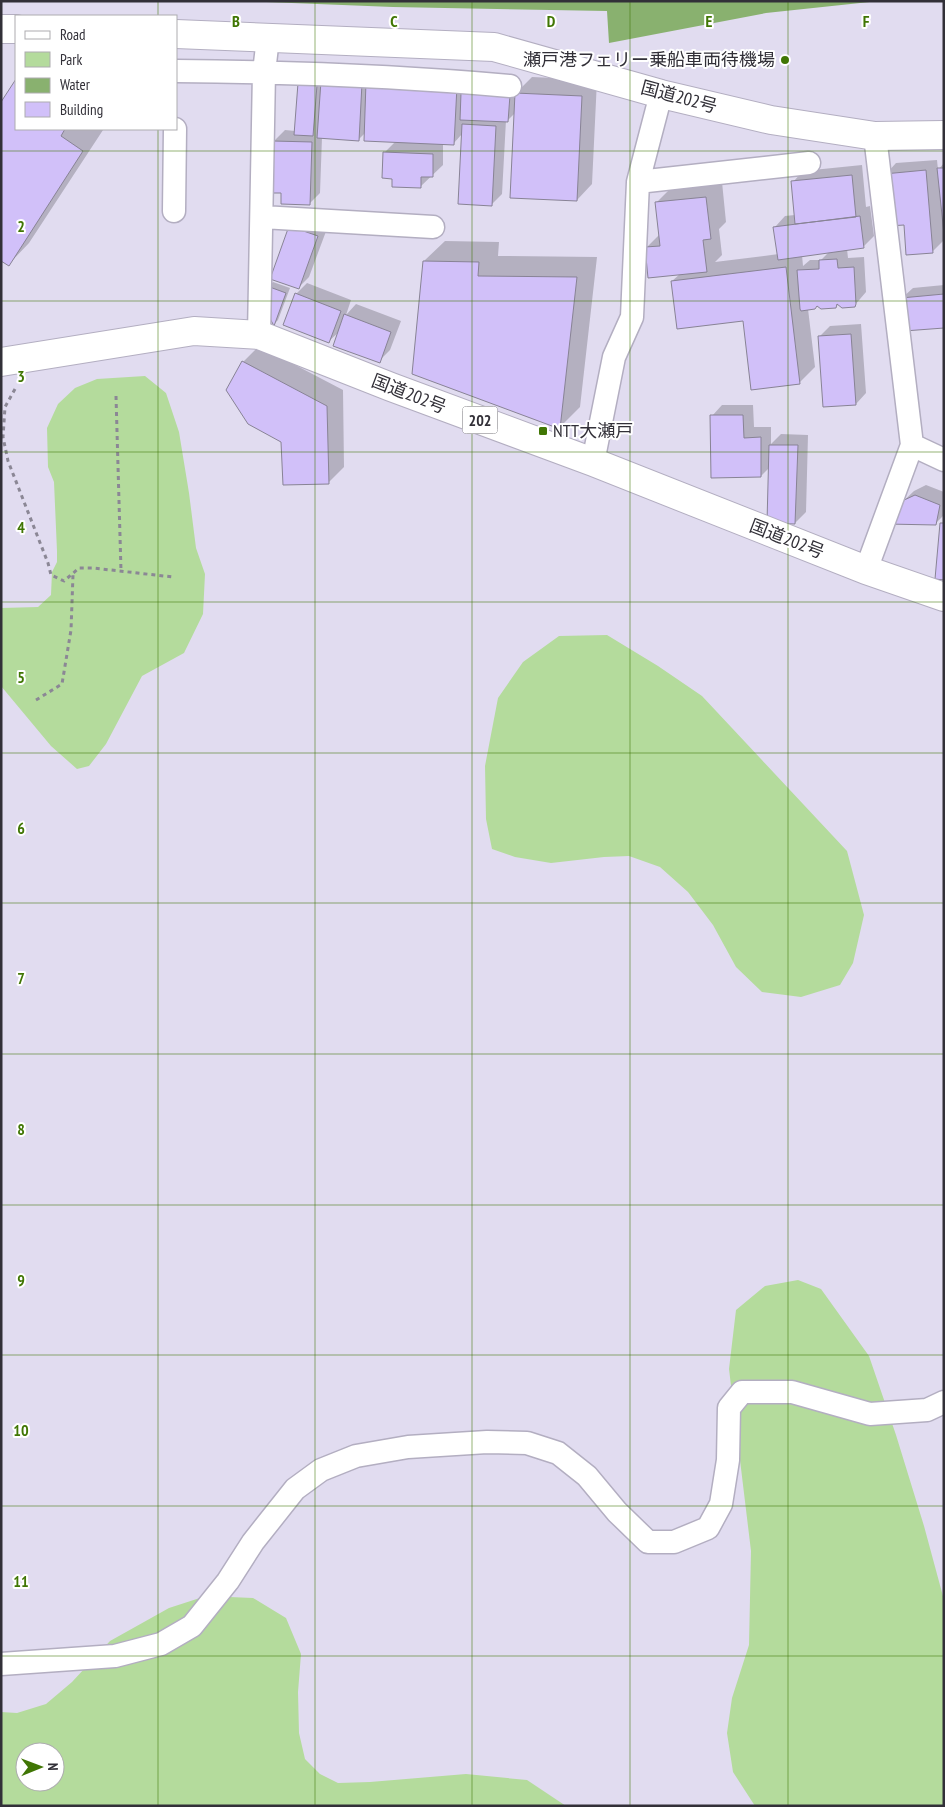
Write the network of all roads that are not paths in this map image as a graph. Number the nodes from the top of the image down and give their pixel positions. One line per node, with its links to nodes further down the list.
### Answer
1 (15, 28): 2 (highway)
2 (1, 29)
3 (178, 34): 4 (highway, 国道202号)
4 (268, 38): 6 (street); 8 (highway, 国道202号)
5 (178, 71): 6 (street)
6 (264, 72): 7 (street); 15 (street)
7 (510, 86)
8 (662, 94): 11 (highway, 国道202号); 13 (street)
9 (175, 130): 14 (street)
10 (944, 135): 11 (highway, 国道202号)
11 (875, 136): 19 (street)
12 (808, 163): 13 (street)
13 (638, 182): 21 (street)
14 (174, 210)
15 (262, 217): 16 (street); 17 (street)
16 (433, 227)
17 (259, 335): 18 (highway, 国道202号 / 202); 21 (highway, 国道202号 / 202)
18 (1, 362)
19 (912, 445): 20 (street); 22 (street)
20 (944, 460)
21 (593, 462): 22 (highway, 国道202号 / 202)
22 (866, 570): 23 (highway, 国道202号 / 202)
23 (944, 597)
24 (944, 1402): 25 (street)
25 (1, 1664)

